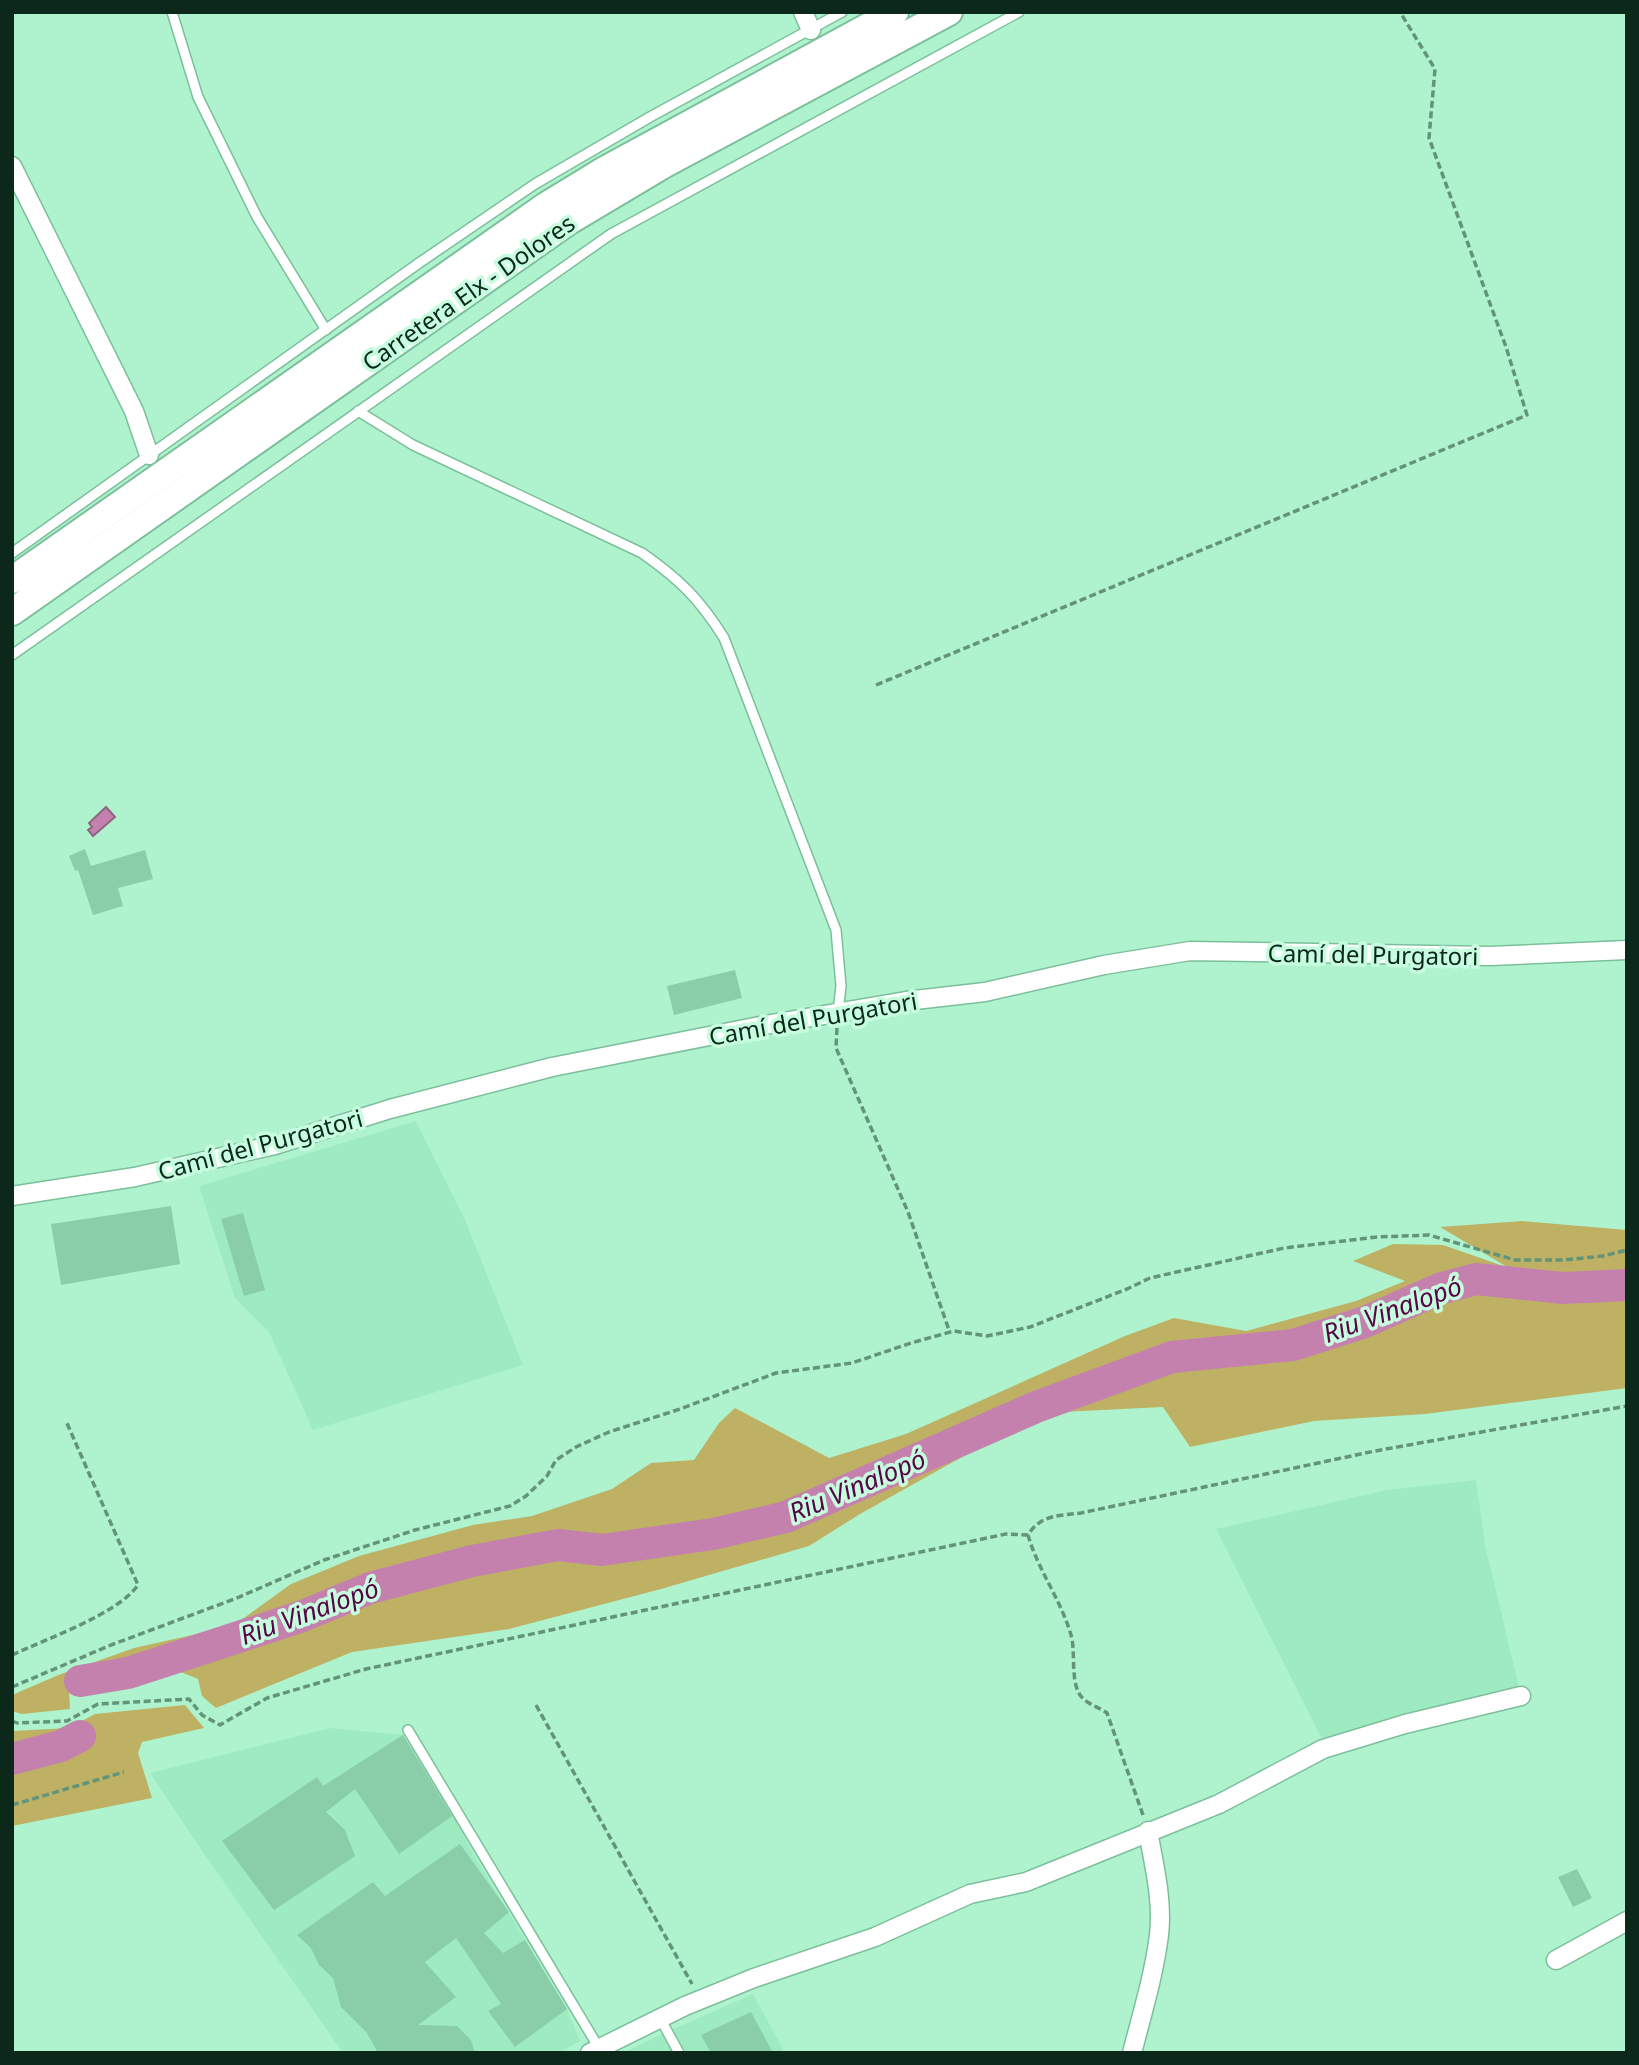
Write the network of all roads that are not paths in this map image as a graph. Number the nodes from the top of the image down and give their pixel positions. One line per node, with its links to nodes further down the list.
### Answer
1 (172, 12): 9 (lane)
2 (803, 12): 7 (street)
3 (842, 12): 7 (lane)
4 (895, 12): 13 (main road, Carretera Elx - Dolores)
5 (949, 12): 14 (main road, Carretera Elx - Dolores)
6 (1019, 12): 10 (lane)
7 (811, 30): 9 (lane)
8 (12, 166): 11 (street)
9 (326, 330): 11 (lane)
10 (358, 411): 15 (lane); 17 (lane)
11 (149, 455): 12 (lane)
12 (12, 553)
13 (12, 580)
14 (12, 612)
15 (12, 655)
16 (1627, 950): 17 (street, Camí del Purgatori)
17 (838, 1012): 18 (street, Camí del Purgatori)
18 (12, 1196)
19 (1521, 1696): 21 (street)
20 (408, 1730): 25 (lane)
21 (1148, 1831): 24 (street); 27 (street)
22 (1627, 1921): 23 (street)
23 (1556, 1960)
24 (660, 2018): 25 (street); 26 (lane)
25 (594, 2050)
26 (679, 2053)
27 (1132, 2053)

